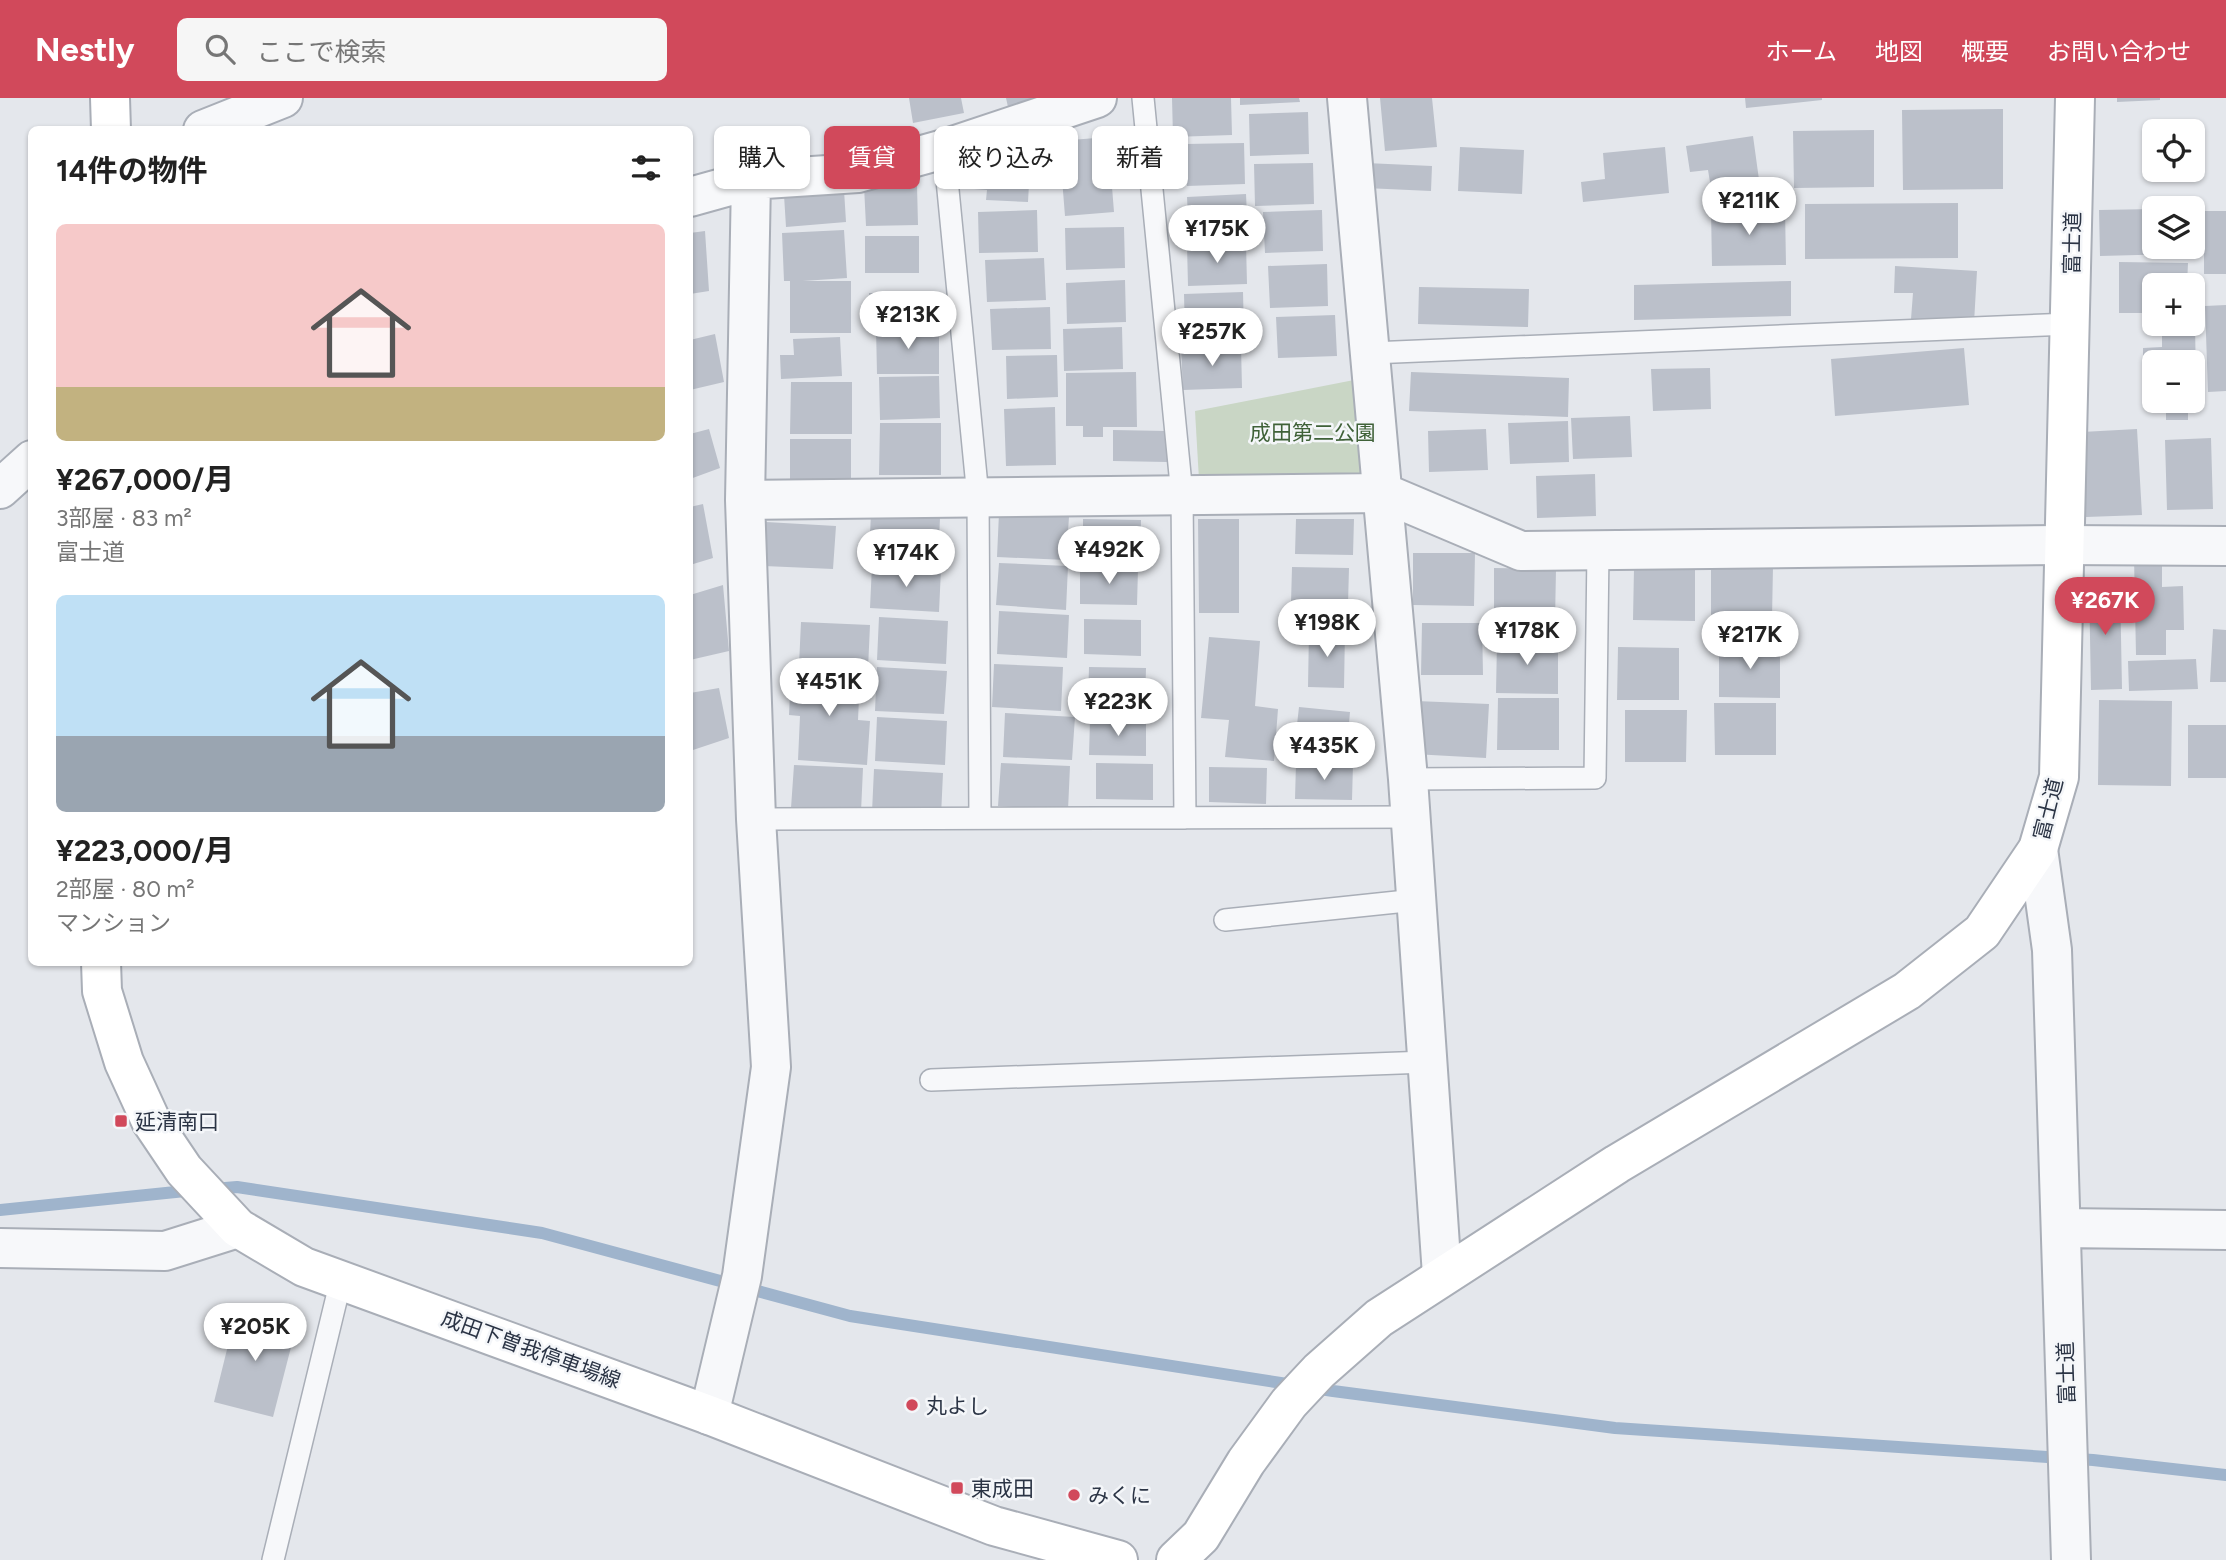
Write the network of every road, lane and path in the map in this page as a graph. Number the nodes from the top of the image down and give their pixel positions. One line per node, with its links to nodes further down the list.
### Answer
1 (110, 98): 7 (street)
2 (283, 98): 8 (street)
3 (1097, 98): 9 (street)
4 (1143, 98): 21 (lane)
5 (1348, 98): 17 (street)
6 (2075, 98): 16 (street, 富士道)
7 (111, 126)
8 (213, 126)
9 (1013, 126)
10 (934, 152): 11 (street)
11 (810, 176)
12 (719, 189): 15 (street)
13 (751, 189): 23 (street)
14 (948, 189): 22 (lane)
15 (693, 196)
16 (2070, 324): 17 (lane); 24 (street, 富士道)
17 (1371, 353): 20 (street)
18 (28, 464): 19 (street)
19 (0, 489)
20 (1384, 494): 21 (street); 26 (street); 27 (street)
21 (1182, 495): 22 (street); 30 (lane)
22 (978, 497): 23 (street); 29 (lane)
23 (746, 500): 31 (street)
24 (2063, 545): 25 (street); 26 (street); 32 (street, 富士道)
25 (2226, 546)
26 (1598, 551): 27 (lane)
27 (1408, 779): 28 (street)
28 (1410, 817): 30 (lane); 33 (street)
29 (980, 818): 30 (lane); 31 (lane)
30 (1185, 818)
31 (756, 819): 44 (street)
32 (2038, 849): 39 (street, 富士道); 42 (street)
33 (1416, 900): 34 (lane); 36 (street)
34 (1225, 920)
35 (101, 966): 38 (street, 成田下曽我停車場線)
36 (1427, 1062): 37 (lane); 42 (street)
37 (932, 1080)
38 (238, 1228): 41 (street); 43 (street, 成田下曽我停車場線)
39 (2061, 1228): 40 (street); 48 (street, 富士道)
40 (2226, 1230)
41 (0, 1248)
42 (1442, 1275): 47 (street)
43 (341, 1280): 44 (street, 成田下曽我停車場線); 45 (lane)
44 (709, 1415): 46 (street, 成田下曽我停車場線)
45 (273, 1560)
46 (1118, 1560)
47 (1176, 1560)
48 (2071, 1560)

